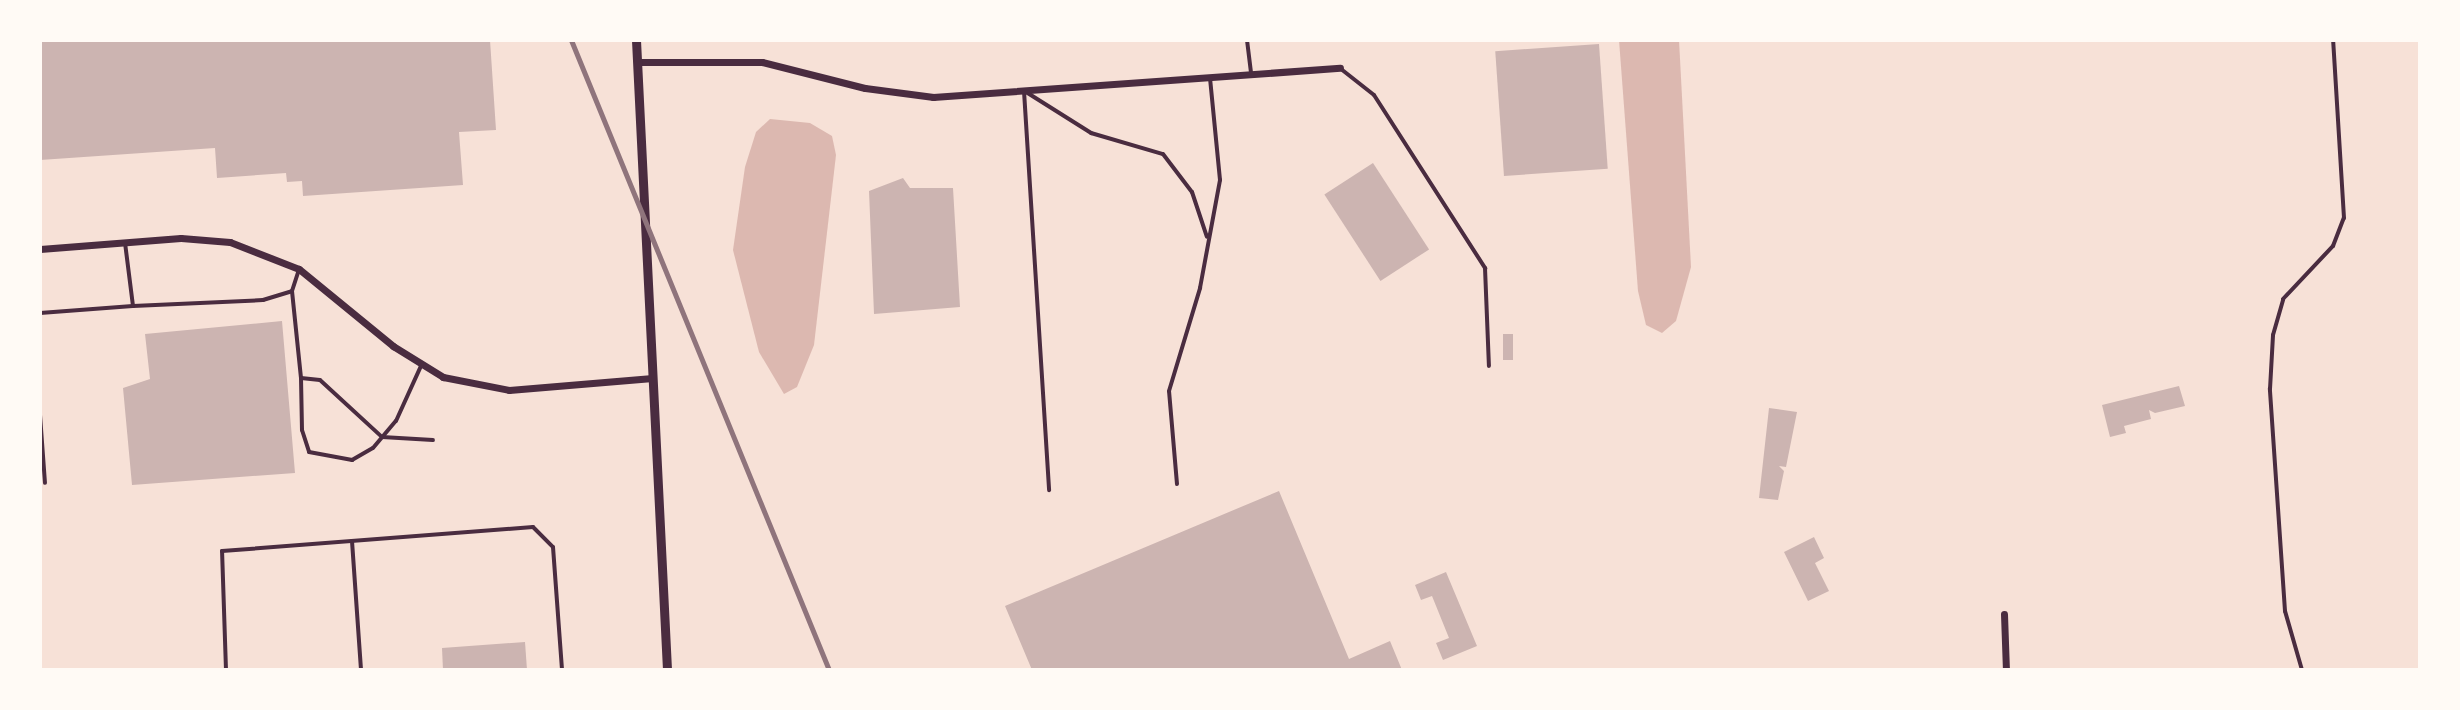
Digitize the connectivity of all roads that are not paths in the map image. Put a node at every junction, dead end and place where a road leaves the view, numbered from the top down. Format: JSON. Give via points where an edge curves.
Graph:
{"nodes":[{"id":1,"x":636,"y":40,"type":"edge"},
{"id":2,"x":1247,"y":40,"type":"edge"},
{"id":3,"x":2333,"y":40,"type":"edge"},
{"id":4,"x":637,"y":62,"type":"junction"},
{"id":5,"x":1340,"y":68,"type":"joint"},
{"id":6,"x":1251,"y":75,"type":"junction"},
{"id":7,"x":1210,"y":78,"type":"junction"},
{"id":8,"x":1024,"y":91,"type":"junction"},
{"id":9,"x":1209,"y":241,"type":"junction"},
{"id":10,"x":125,"y":243,"type":"junction"},
{"id":11,"x":40,"y":249,"type":"edge"},
{"id":12,"x":299,"y":269,"type":"junction"},
{"id":13,"x":292,"y":291,"type":"junction"},
{"id":14,"x":133,"y":306,"type":"junction"},
{"id":15,"x":40,"y":313,"type":"edge"},
{"id":16,"x":421,"y":366,"type":"junction"},
{"id":17,"x":1489,"y":366,"type":"dead end"},
{"id":18,"x":301,"y":378,"type":"junction"},
{"id":19,"x":653,"y":378,"type":"junction"},
{"id":20,"x":40,"y":415,"type":"edge"},
{"id":21,"x":382,"y":437,"type":"junction"},
{"id":22,"x":433,"y":440,"type":"dead end"},
{"id":23,"x":45,"y":483,"type":"dead end"},
{"id":24,"x":1177,"y":484,"type":"dead end"},
{"id":25,"x":1049,"y":490,"type":"dead end"},
{"id":26,"x":352,"y":541,"type":"junction"},
{"id":27,"x":2004,"y":614,"type":"dead end"},
{"id":28,"x":226,"y":670,"type":"edge"},
{"id":29,"x":361,"y":670,"type":"edge"},
{"id":30,"x":562,"y":670,"type":"edge"},
{"id":31,"x":667,"y":670,"type":"edge"},
{"id":32,"x":2006,"y":670,"type":"edge"},
{"id":33,"x":2302,"y":670,"type":"edge"}],
"edges":[{"from":1,"to":4,"type":"street"},
{"from":2,"to":6,"type":"lane"},
{"from":3,"to":33,"type":"lane","via":[[2344,218],[2333,246],[2283,299],[2273,335],[2270,389],[2285,611]]},
{"from":4,"to":8,"type":"street","via":[[762,62],[865,88],[933,97]]},
{"from":4,"to":19,"type":"street"},
{"from":5,"to":6,"type":"street"},
{"from":5,"to":17,"type":"lane","via":[[1374,95],[1485,268]]},
{"from":6,"to":7,"type":"street"},
{"from":7,"to":8,"type":"street"},
{"from":7,"to":9,"type":"lane","via":[[1220,180]]},
{"from":8,"to":9,"type":"lane","via":[[1091,133],[1163,154],[1192,192]]},
{"from":8,"to":25,"type":"lane"},
{"from":9,"to":24,"type":"lane","via":[[1169,391]]},
{"from":10,"to":11,"type":"street"},
{"from":10,"to":12,"type":"street","via":[[181,238],[230,242]]},
{"from":10,"to":14,"type":"lane"},
{"from":12,"to":13,"type":"lane"},
{"from":12,"to":16,"type":"street"},
{"from":13,"to":14,"type":"lane","via":[[263,300]]},
{"from":13,"to":18,"type":"lane"},
{"from":14,"to":15,"type":"lane"},
{"from":16,"to":19,"type":"street","via":[[476,386],[509,390]]},
{"from":16,"to":21,"type":"lane"},
{"from":18,"to":21,"type":"lane","via":[[320,380]]},
{"from":18,"to":21,"type":"lane","via":[[302,430],[309,452],[352,460]]},
{"from":19,"to":31,"type":"street"},
{"from":20,"to":23,"type":"lane"},
{"from":21,"to":22,"type":"lane"},
{"from":26,"to":28,"type":"lane","via":[[222,551]]},
{"from":26,"to":29,"type":"lane"},
{"from":26,"to":30,"type":"lane","via":[[533,527],[553,547]]},
{"from":27,"to":32,"type":"street"}]}
